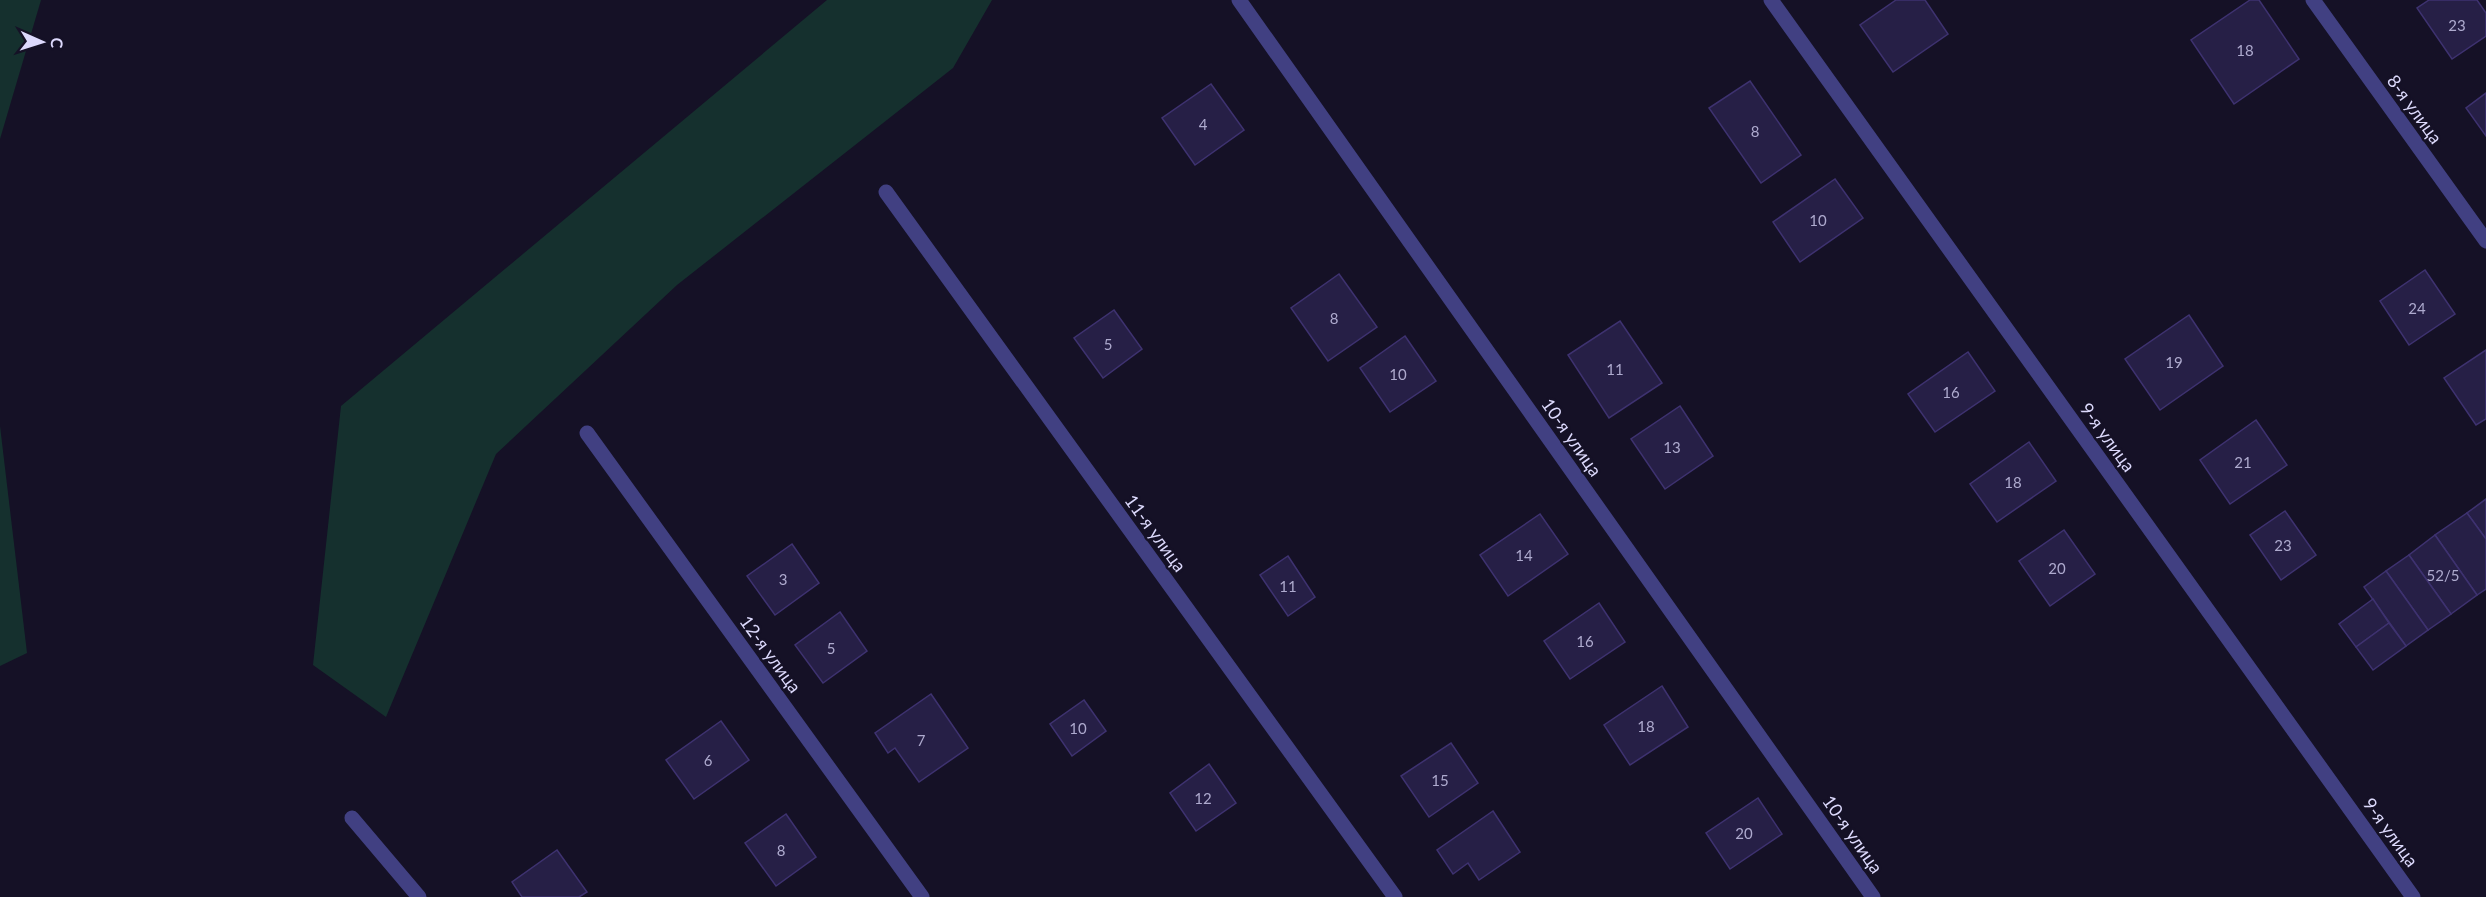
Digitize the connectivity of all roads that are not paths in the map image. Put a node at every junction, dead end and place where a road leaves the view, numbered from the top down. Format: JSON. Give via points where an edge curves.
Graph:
{"nodes":[{"id":1,"x":1239,"y":0,"type":"edge"},
{"id":2,"x":1771,"y":0,"type":"edge"},
{"id":3,"x":2313,"y":0,"type":"edge"},
{"id":4,"x":886,"y":192,"type":"dead end"},
{"id":5,"x":2486,"y":241,"type":"edge"},
{"id":6,"x":587,"y":433,"type":"dead end"},
{"id":7,"x":352,"y":818,"type":"dead end"},
{"id":8,"x":419,"y":897,"type":"edge"},
{"id":9,"x":922,"y":897,"type":"edge"},
{"id":10,"x":1395,"y":897,"type":"edge"},
{"id":11,"x":1874,"y":897,"type":"edge"},
{"id":12,"x":2413,"y":897,"type":"edge"}],
"edges":[{"from":1,"to":11,"type":"street","name":"10-я улица"},
{"from":2,"to":12,"type":"street","name":"9-я улица"},
{"from":3,"to":5,"type":"street","name":"8-я улица"},
{"from":4,"to":10,"type":"street","name":"11-я улица"},
{"from":6,"to":9,"type":"street","name":"12-я улица"},
{"from":7,"to":8,"type":"street"}]}
